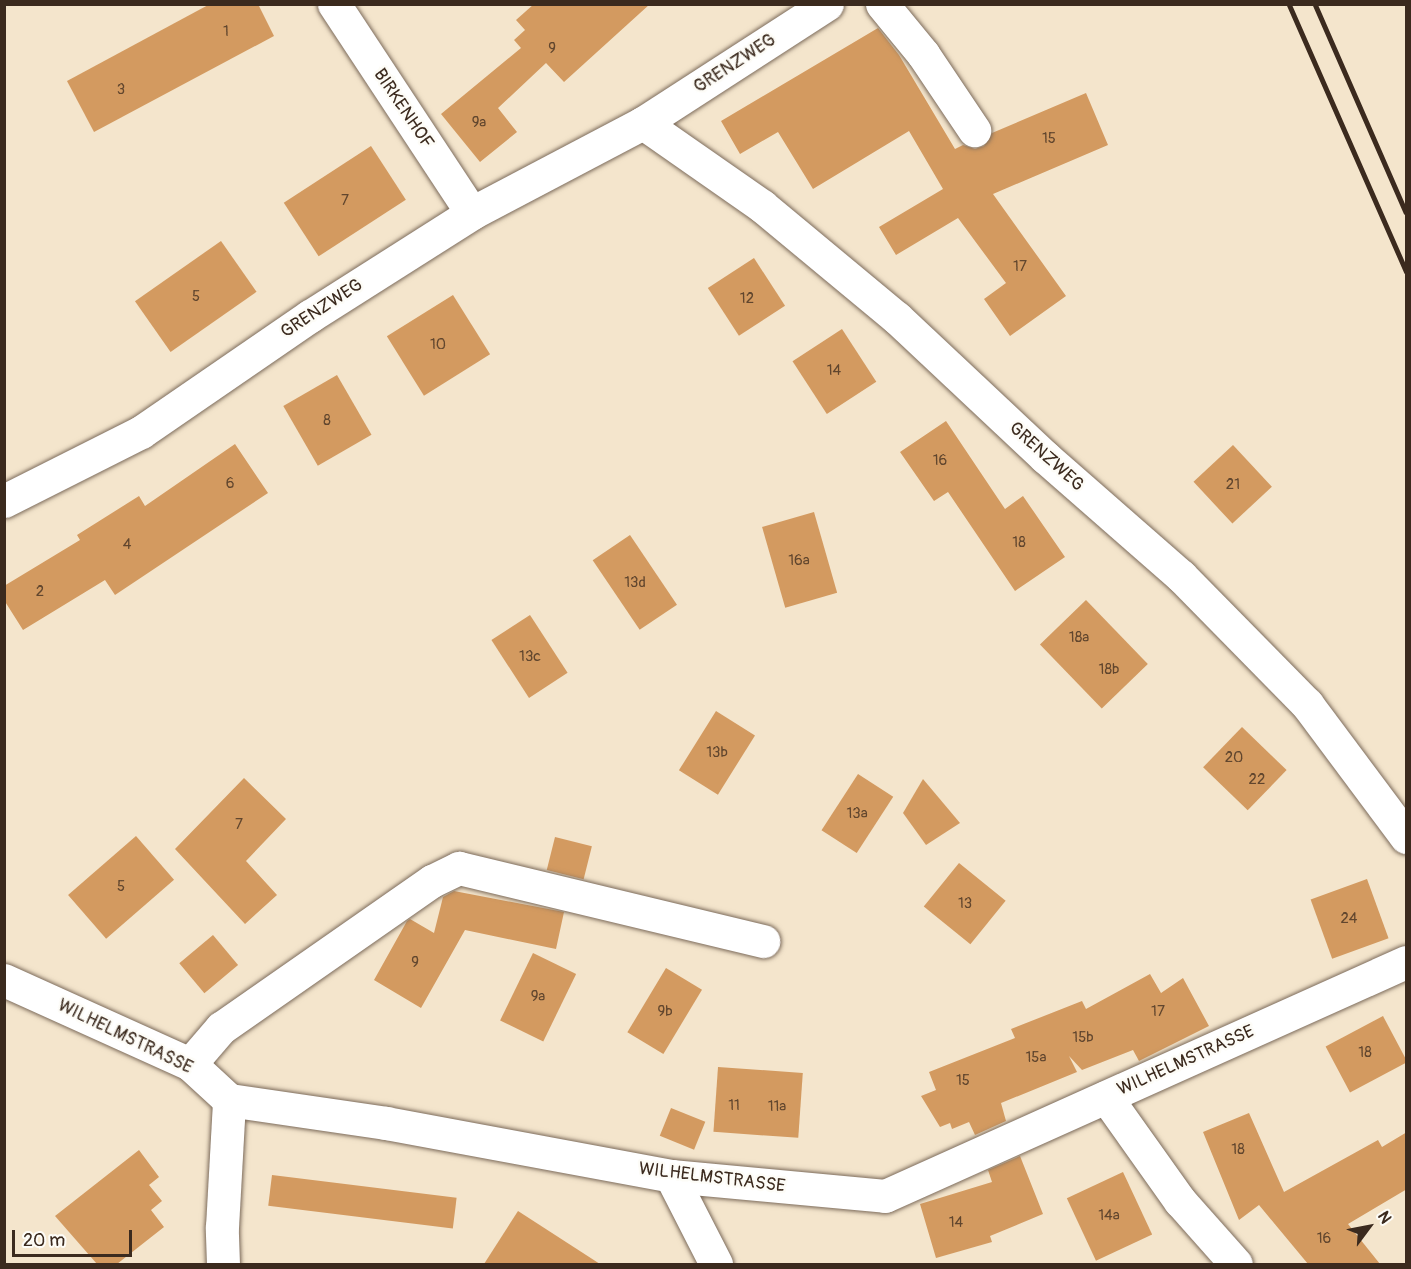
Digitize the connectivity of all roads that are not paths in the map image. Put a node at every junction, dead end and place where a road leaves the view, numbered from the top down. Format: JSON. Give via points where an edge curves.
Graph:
{"nodes":[{"id":1,"x":334,"y":4,"type":"edge"},
{"id":2,"x":827,"y":4,"type":"edge"},
{"id":3,"x":882,"y":4,"type":"edge"},
{"id":4,"x":643,"y":123,"type":"junction"},
{"id":5,"x":974,"y":130,"type":"dead end"},
{"id":6,"x":472,"y":213,"type":"junction"},
{"id":7,"x":4,"y":501,"type":"edge"},
{"id":8,"x":1407,"y":837,"type":"edge"},
{"id":9,"x":763,"y":941,"type":"dead end"},
{"id":10,"x":1407,"y":962,"type":"edge"},
{"id":11,"x":4,"y":980,"type":"edge"},
{"id":12,"x":190,"y":1064,"type":"junction"},
{"id":13,"x":1106,"y":1097,"type":"junction"},
{"id":14,"x":229,"y":1100,"type":"junction"},
{"id":15,"x":671,"y":1176,"type":"junction"},
{"id":16,"x":222,"y":1264,"type":"edge"},
{"id":17,"x":716,"y":1264,"type":"edge"},
{"id":18,"x":1236,"y":1264,"type":"edge"}],
"edges":[{"from":1,"to":6,"type":"street","name":"BIRKENHOF"},
{"from":2,"to":4,"type":"street","name":"GRENZWEG"},
{"from":3,"to":5,"type":"street","via":[[923,54]]},
{"from":4,"to":6,"type":"street","name":"GRENZWEG"},
{"from":4,"to":8,"type":"street","name":"GRENZWEG","via":[[762,206],[889,311],[1044,457],[1181,576],[1307,704]]},
{"from":6,"to":7,"type":"street","name":"GRENZWEG","via":[[310,316],[141,432]]},
{"from":9,"to":12,"type":"street","via":[[459,868],[432,881],[221,1028]]},
{"from":10,"to":13,"type":"street","name":"WILHELMSTRASSE"},
{"from":11,"to":12,"type":"street","name":"WILHELMSTRASSE"},
{"from":12,"to":14,"type":"street","name":"WILHELMSTRASSE"},
{"from":13,"to":15,"type":"street","name":"WILHELMSTRASSE","via":[[885,1196]]},
{"from":13,"to":18,"type":"street","via":[[1180,1201]]},
{"from":14,"to":15,"type":"street","name":"WILHELMSTRASSE","via":[[386,1123]]},
{"from":14,"to":16,"type":"street"},
{"from":15,"to":17,"type":"street"}]}
